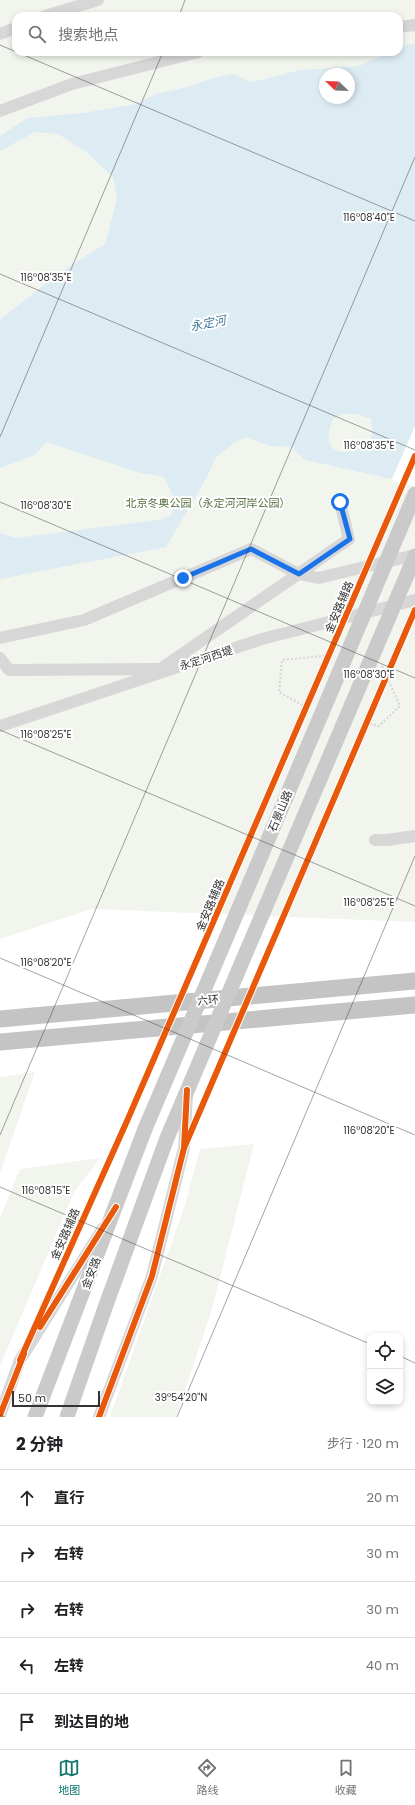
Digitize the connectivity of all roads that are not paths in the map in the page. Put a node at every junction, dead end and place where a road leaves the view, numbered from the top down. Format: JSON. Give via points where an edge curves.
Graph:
{"nodes":[{"id":1,"x":98,"y":0,"type":"edge"},
{"id":2,"x":58,"y":12,"type":"edge"},
{"id":3,"x":415,"y":25,"type":"edge"},
{"id":4,"x":403,"y":26,"type":"edge"},
{"id":5,"x":12,"y":30,"type":"edge"},
{"id":6,"x":0,"y":34,"type":"edge"},
{"id":7,"x":182,"y":56,"type":"edge"},
{"id":8,"x":0,"y":111,"type":"edge"},
{"id":9,"x":415,"y":494,"type":"edge"},
{"id":10,"x":340,"y":502,"type":"dead end"},
{"id":11,"x":415,"y":556,"type":"edge"},
{"id":12,"x":299,"y":574,"type":"junction"},
{"id":13,"x":415,"y":600,"type":"edge"},
{"id":14,"x":0,"y":638,"type":"edge"},
{"id":15,"x":0,"y":658,"type":"edge"},
{"id":16,"x":162,"y":670,"type":"junction"},
{"id":17,"x":0,"y":726,"type":"edge"},
{"id":18,"x":415,"y":836,"type":"edge"},
{"id":19,"x":375,"y":840,"type":"dead end"},
{"id":20,"x":415,"y":981,"type":"edge"},
{"id":21,"x":415,"y":1005,"type":"edge"},
{"id":22,"x":0,"y":1018,"type":"edge"},
{"id":23,"x":0,"y":1042,"type":"edge"},
{"id":24,"x":188,"y":1090,"type":"junction"},
{"id":25,"x":145,"y":1129,"type":"joint"},
{"id":26,"x":116,"y":1207,"type":"junction"},
{"id":27,"x":0,"y":1415,"type":"edge"},
{"id":28,"x":35,"y":1417,"type":"edge"},
{"id":29,"x":68,"y":1417,"type":"edge"},
{"id":30,"x":99,"y":1417,"type":"edge"}],
"edges":[{"from":1,"to":2,"type":"street"},
{"from":3,"to":4,"type":"street"},
{"from":5,"to":6,"type":"street"},
{"from":7,"to":8,"type":"street","via":[[72,84]]},
{"from":9,"to":25,"type":"main road","name":"石景山路","bridge":true},
{"from":10,"to":12,"type":"street","via":[[350,539]]},
{"from":11,"to":12,"type":"street","via":[[318,578]]},
{"from":11,"to":24,"type":"main road","bridge":true},
{"from":12,"to":14,"type":"street","via":[[251,549],[84,620]]},
{"from":12,"to":16,"type":"street"},
{"from":13,"to":16,"type":"street","name":"永定河西堤","via":[[262,639]]},
{"from":15,"to":16,"type":"street","via":[[9,670]]},
{"from":16,"to":17,"type":"street","name":"永定河西堤"},
{"from":18,"to":19,"type":"street"},
{"from":20,"to":22,"type":"highway","name":"六环"},
{"from":21,"to":23,"type":"highway"},
{"from":24,"to":29,"type":"main road","bridge":true,"via":[[167,1138]]},
{"from":24,"to":30,"type":"street","via":[[184,1148],[152,1276]]},
{"from":25,"to":26,"type":"main road","name":"金安路"},
{"from":26,"to":27,"type":"street","via":[[20,1360]]},
{"from":26,"to":28,"type":"main road","name":"金安路"}]}
